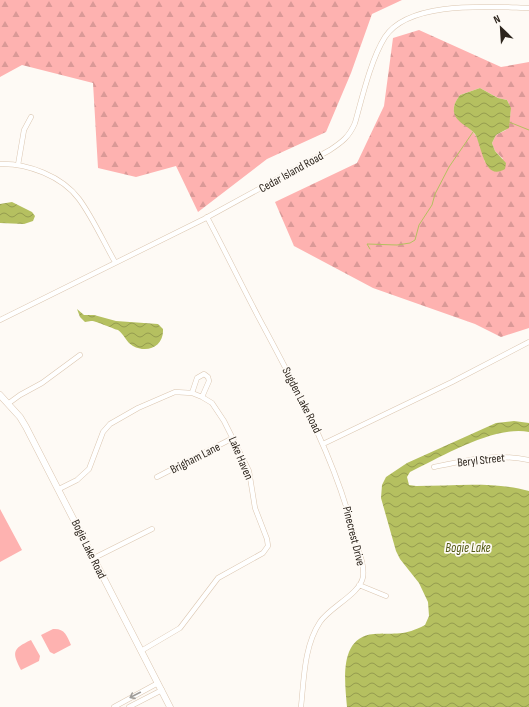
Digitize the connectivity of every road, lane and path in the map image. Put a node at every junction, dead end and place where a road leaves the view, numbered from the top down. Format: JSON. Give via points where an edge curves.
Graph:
{"nodes":[{"id":1,"x":529,"y":8,"type":"edge"},
{"id":2,"x":31,"y":117,"type":"dead end"},
{"id":3,"x":0,"y":164,"type":"edge"},
{"id":4,"x":18,"y":165,"type":"junction"},
{"id":5,"x":207,"y":217,"type":"junction"},
{"id":6,"x":115,"y":262,"type":"junction"},
{"id":7,"x":0,"y":320,"type":"edge"},
{"id":8,"x":529,"y":342,"type":"edge"},
{"id":9,"x":80,"y":356,"type":"dead end"},
{"id":10,"x":192,"y":393,"type":"junction"},
{"id":11,"x":0,"y":395,"type":"edge"},
{"id":12,"x":202,"y":397,"type":"junction"},
{"id":13,"x":9,"y":403,"type":"junction"},
{"id":14,"x":233,"y":438,"type":"junction"},
{"id":15,"x":323,"y":444,"type":"junction"},
{"id":16,"x":529,"y":460,"type":"edge"},
{"id":17,"x":434,"y":467,"type":"dead end"},
{"id":18,"x":157,"y":477,"type":"dead end"},
{"id":19,"x":59,"y":489,"type":"junction"},
{"id":20,"x":152,"y":529,"type":"dead end"},
{"id":21,"x":94,"y":558,"type":"junction"},
{"id":22,"x":359,"y":585,"type":"junction"},
{"id":23,"x":386,"y":596,"type":"dead end"},
{"id":24,"x":141,"y":650,"type":"junction"},
{"id":25,"x":158,"y":683,"type":"junction"},
{"id":26,"x":162,"y":690,"type":"junction"},
{"id":27,"x":114,"y":707,"type":"edge"},
{"id":28,"x":129,"y":707,"type":"edge"},
{"id":29,"x":170,"y":707,"type":"edge"},
{"id":30,"x":301,"y":707,"type":"edge"}],
"edges":[{"from":1,"to":5,"type":"street","name":"Cedar Island Road","via":[[435,9],[406,19],[385,36],[377,52],[352,129],[344,141]]},
{"from":2,"to":4,"type":"street","via":[[24,130]]},
{"from":3,"to":4,"type":"street"},
{"from":4,"to":6,"type":"street","via":[[40,172],[61,183],[78,197]]},
{"from":5,"to":6,"type":"street","name":"Cedar Island Road"},
{"from":5,"to":15,"type":"street","name":"Sugden Lake Road","via":[[303,399]]},
{"from":6,"to":7,"type":"street","name":"Cedar Island Road"},
{"from":8,"to":15,"type":"street","name":"Sugden Lake Road","via":[[465,376]]},
{"from":9,"to":13,"type":"street"},
{"from":10,"to":12,"type":"street","name":"Lake Haven"},
{"from":10,"to":12,"type":"street","via":[[197,378],[204,374],[209,381]]},
{"from":10,"to":19,"type":"street","name":"Lake Haven","via":[[174,392],[110,424],[103,432],[89,469],[77,480]]},
{"from":11,"to":13,"type":"main road","name":"Bogie Lake Road"},
{"from":12,"to":14,"type":"street","name":"Lake Haven","via":[[212,403],[219,412]]},
{"from":13,"to":19,"type":"main road","name":"Bogie Lake Road","via":[[26,427]]},
{"from":14,"to":18,"type":"street","name":"Brigham Lane"},
{"from":14,"to":24,"type":"street","name":"Lake Haven","via":[[250,477],[255,508],[268,546],[263,553],[218,578],[180,628]]},
{"from":15,"to":22,"type":"street","name":"Pinecrest Drive","via":[[348,507],[363,577]]},
{"from":16,"to":17,"type":"street","name":"Beryl Street","via":[[505,456],[484,457]]},
{"from":19,"to":21,"type":"main road","name":"Bogie Lake Road"},
{"from":20,"to":21,"type":"street"},
{"from":21,"to":24,"type":"main road","name":"Bogie Lake Road"},
{"from":22,"to":23,"type":"street"},
{"from":22,"to":30,"type":"street","via":[[324,617],[314,632],[306,666]]},
{"from":24,"to":25,"type":"main road","name":"Bogie Lake Road"},
{"from":25,"to":26,"type":"main road","name":"Bogie Lake Road"},
{"from":25,"to":27,"type":"street","one_way":true},
{"from":26,"to":28,"type":"street"},
{"from":26,"to":29,"type":"main road","name":"Bogie Lake Road"}]}
